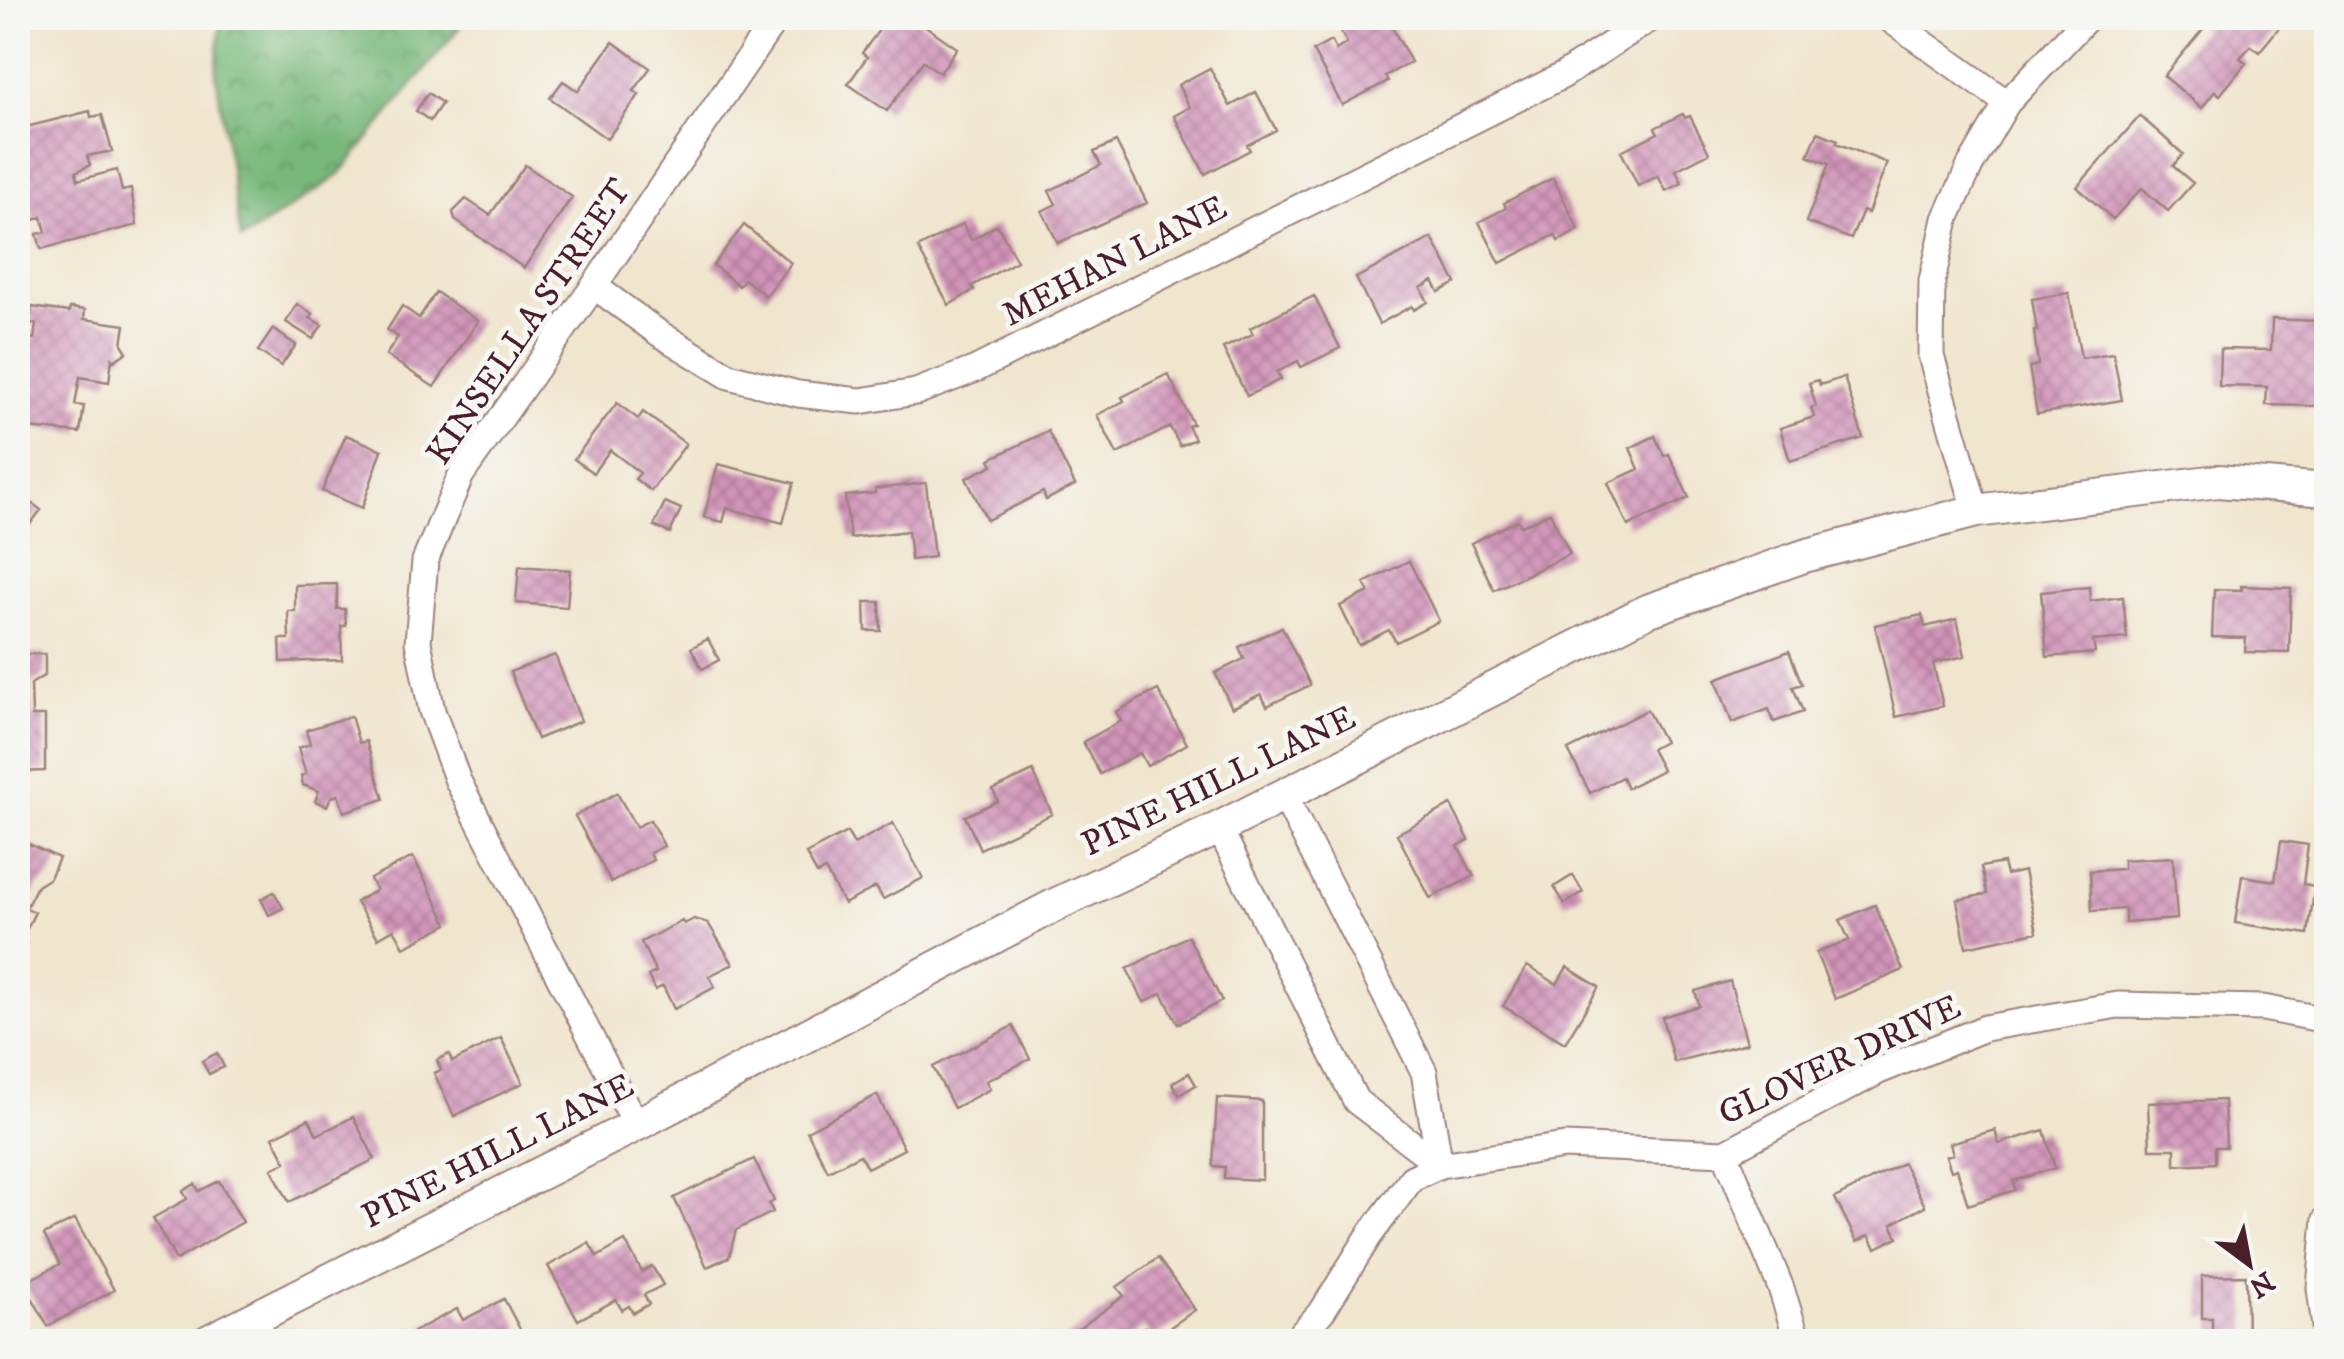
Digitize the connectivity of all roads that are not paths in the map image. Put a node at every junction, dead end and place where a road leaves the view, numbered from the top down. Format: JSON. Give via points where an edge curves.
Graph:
{"nodes":[{"id":1,"x":776,"y":18,"type":"edge"},
{"id":2,"x":1651,"y":18,"type":"edge"},
{"id":3,"x":1888,"y":18,"type":"edge"},
{"id":4,"x":2087,"y":18,"type":"edge"},
{"id":5,"x":2007,"y":103,"type":"junction"},
{"id":6,"x":594,"y":286,"type":"junction"},
{"id":7,"x":2326,"y":490,"type":"edge"},
{"id":8,"x":1976,"y":511,"type":"junction"},
{"id":9,"x":1283,"y":793,"type":"junction"},
{"id":10,"x":1219,"y":828,"type":"junction"},
{"id":11,"x":2326,"y":1020,"type":"edge"},
{"id":12,"x":636,"y":1125,"type":"junction"},
{"id":13,"x":1725,"y":1153,"type":"junction"},
{"id":14,"x":1440,"y":1164,"type":"junction"},
{"id":15,"x":2326,"y":1220,"type":"edge"},
{"id":16,"x":1323,"y":1310,"type":"junction"},
{"id":17,"x":2326,"y":1335,"type":"edge"},
{"id":18,"x":207,"y":1342,"type":"edge"},
{"id":19,"x":1294,"y":1342,"type":"edge"},
{"id":20,"x":1316,"y":1342,"type":"edge"},
{"id":21,"x":1798,"y":1342,"type":"edge"}],
"edges":[{"from":1,"to":6,"type":"street","name":"KINSELLA STREET"},
{"from":2,"to":6,"type":"street","name":"MEHAN LANE","via":[[1562,76],[916,392],[860,402],[730,376]]},
{"from":3,"to":5,"type":"street"},
{"from":4,"to":5,"type":"street"},
{"from":5,"to":8,"type":"street","via":[[1946,219],[1932,282],[1931,356]]},
{"from":6,"to":12,"type":"street","name":"KINSELLA STREET","via":[[461,475],[425,562],[418,642],[432,711],[458,781]]},
{"from":7,"to":8,"type":"street","name":"PINE HILL LANE","via":[[2218,481]]},
{"from":8,"to":9,"type":"street","name":"PINE HILL LANE","via":[[1804,556],[1646,611]]},
{"from":9,"to":10,"type":"street","name":"PINE HILL LANE"},
{"from":9,"to":14,"type":"street","via":[[1424,1072]]},
{"from":10,"to":12,"type":"street","name":"PINE HILL LANE","via":[[1058,903]]},
{"from":10,"to":14,"type":"street","via":[[1356,1101]]},
{"from":11,"to":13,"type":"street","name":"GLOVER DRIVE","via":[[2263,1008],[2118,1006],[1985,1028],[1879,1071]]},
{"from":12,"to":18,"type":"street","name":"PINE HILL LANE"},
{"from":13,"to":14,"type":"street","name":"GLOVER DRIVE","via":[[1565,1146]]},
{"from":13,"to":21,"type":"street"},
{"from":14,"to":16,"type":"street","via":[[1412,1178]]},
{"from":15,"to":17,"type":"street","via":[[2320,1288]]},
{"from":16,"to":19,"type":"street"},
{"from":16,"to":20,"type":"street"}]}
